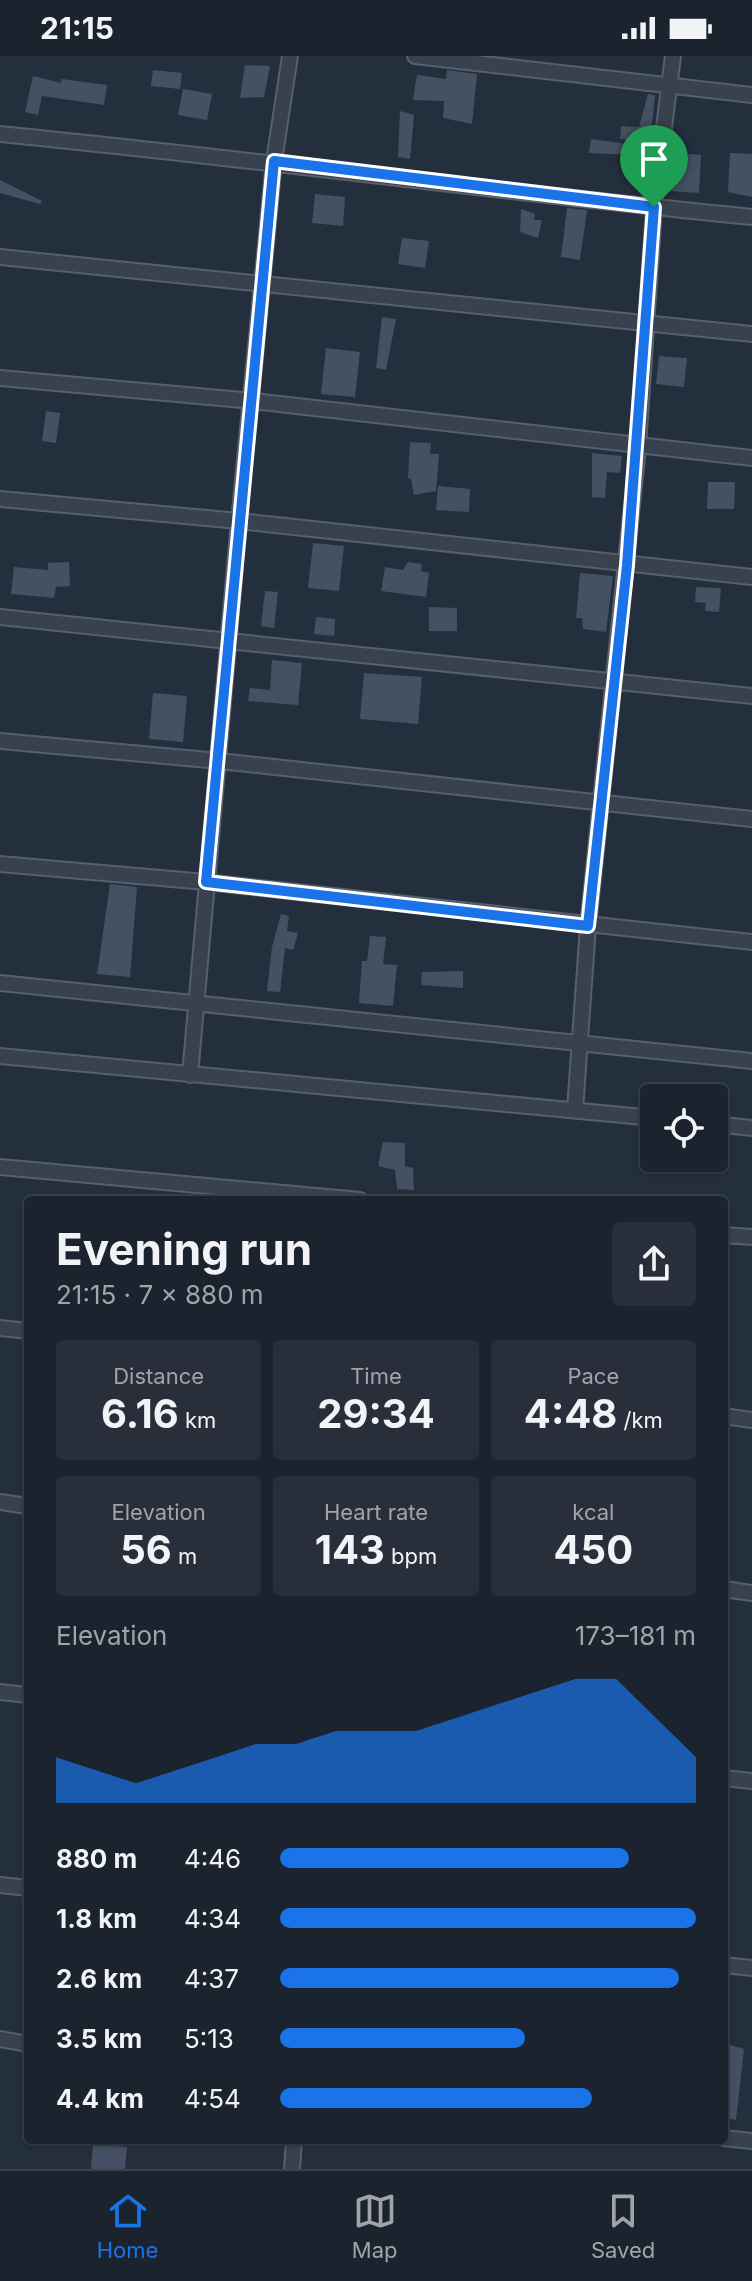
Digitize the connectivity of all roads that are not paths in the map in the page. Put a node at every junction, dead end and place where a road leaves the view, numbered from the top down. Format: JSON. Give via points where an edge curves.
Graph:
{"nodes":[{"id":1,"x":290,"y":56,"type":"edge"},
{"id":2,"x":415,"y":56,"type":"edge"},
{"id":3,"x":673,"y":56,"type":"edge"},
{"id":4,"x":670,"y":88,"type":"junction"},
{"id":5,"x":752,"y":95,"type":"edge"},
{"id":6,"x":0,"y":134,"type":"edge"},
{"id":7,"x":274,"y":161,"type":"junction"},
{"id":8,"x":654,"y":207,"type":"junction"},
{"id":9,"x":752,"y":217,"type":"edge"},
{"id":10,"x":0,"y":257,"type":"edge"},
{"id":11,"x":265,"y":281,"type":"junction"},
{"id":12,"x":648,"y":322,"type":"junction"},
{"id":13,"x":752,"y":334,"type":"edge"},
{"id":14,"x":0,"y":378,"type":"edge"},
{"id":15,"x":253,"y":401,"type":"junction"},
{"id":16,"x":638,"y":447,"type":"junction"},
{"id":17,"x":752,"y":458,"type":"edge"},
{"id":18,"x":0,"y":499,"type":"edge"},
{"id":19,"x":239,"y":521,"type":"junction"},
{"id":20,"x":627,"y":565,"type":"junction"},
{"id":21,"x":752,"y":577,"type":"edge"},
{"id":22,"x":0,"y":617,"type":"edge"},
{"id":23,"x":230,"y":643,"type":"junction"},
{"id":24,"x":614,"y":683,"type":"junction"},
{"id":25,"x":752,"y":696,"type":"edge"},
{"id":26,"x":0,"y":741,"type":"edge"},
{"id":27,"x":219,"y":761,"type":"junction"},
{"id":28,"x":602,"y":804,"type":"junction"},
{"id":29,"x":752,"y":819,"type":"edge"},
{"id":30,"x":0,"y":864,"type":"edge"},
{"id":31,"x":206,"y":882,"type":"junction"},
{"id":32,"x":588,"y":926,"type":"junction"},
{"id":33,"x":752,"y":942,"type":"edge"},
{"id":34,"x":0,"y":983,"type":"edge"},
{"id":35,"x":199,"y":1002,"type":"junction"},
{"id":36,"x":578,"y":1044,"type":"junction"},
{"id":37,"x":0,"y":1056,"type":"edge"},
{"id":38,"x":752,"y":1061,"type":"edge"},
{"id":39,"x":190,"y":1075,"type":"junction"},
{"id":40,"x":575,"y":1110,"type":"junction"},
{"id":41,"x":640,"y":1117,"type":"edge"},
{"id":42,"x":728,"y":1125,"type":"edge"},
{"id":43,"x":752,"y":1128,"type":"edge"},
{"id":44,"x":0,"y":1167,"type":"edge"},
{"id":45,"x":316,"y":1196,"type":"edge"},
{"id":46,"x":728,"y":1235,"type":"edge"},
{"id":47,"x":752,"y":1237,"type":"edge"},
{"id":48,"x":0,"y":1328,"type":"edge"},
{"id":49,"x":24,"y":1331,"type":"edge"},
{"id":50,"x":728,"y":1417,"type":"edge"},
{"id":51,"x":752,"y":1420,"type":"edge"},
{"id":52,"x":0,"y":1502,"type":"edge"},
{"id":53,"x":24,"y":1505,"type":"edge"},
{"id":54,"x":728,"y":1590,"type":"edge"},
{"id":55,"x":752,"y":1593,"type":"edge"},
{"id":56,"x":0,"y":1692,"type":"edge"},
{"id":57,"x":24,"y":1695,"type":"edge"},
{"id":58,"x":728,"y":1778,"type":"edge"},
{"id":59,"x":752,"y":1781,"type":"edge"},
{"id":60,"x":0,"y":1885,"type":"edge"},
{"id":61,"x":24,"y":1888,"type":"edge"},
{"id":62,"x":728,"y":1965,"type":"edge"},
{"id":63,"x":752,"y":1968,"type":"edge"},
{"id":64,"x":0,"y":2039,"type":"edge"},
{"id":65,"x":24,"y":2043,"type":"edge"},
{"id":66,"x":728,"y":2138,"type":"edge"},
{"id":67,"x":752,"y":2141,"type":"edge"},
{"id":68,"x":294,"y":2144,"type":"edge"},
{"id":69,"x":292,"y":2169,"type":"edge"}],
"edges":[{"from":1,"to":7,"type":"street"},
{"from":2,"to":4,"type":"street"},
{"from":3,"to":4,"type":"street"},
{"from":4,"to":5,"type":"street"},
{"from":4,"to":8,"type":"street"},
{"from":6,"to":7,"type":"street"},
{"from":7,"to":8,"type":"street"},
{"from":7,"to":11,"type":"street"},
{"from":8,"to":9,"type":"street"},
{"from":8,"to":12,"type":"street"},
{"from":10,"to":11,"type":"street"},
{"from":11,"to":12,"type":"street"},
{"from":11,"to":15,"type":"street"},
{"from":12,"to":13,"type":"street"},
{"from":12,"to":16,"type":"street"},
{"from":14,"to":15,"type":"street"},
{"from":15,"to":16,"type":"street"},
{"from":15,"to":19,"type":"street"},
{"from":16,"to":17,"type":"street"},
{"from":16,"to":20,"type":"street"},
{"from":18,"to":19,"type":"street"},
{"from":19,"to":20,"type":"street"},
{"from":19,"to":23,"type":"street"},
{"from":20,"to":21,"type":"street"},
{"from":20,"to":24,"type":"street"},
{"from":22,"to":23,"type":"street"},
{"from":23,"to":24,"type":"street"},
{"from":23,"to":27,"type":"street"},
{"from":24,"to":25,"type":"street"},
{"from":24,"to":28,"type":"street"},
{"from":26,"to":27,"type":"street"},
{"from":27,"to":28,"type":"street"},
{"from":27,"to":31,"type":"street"},
{"from":28,"to":29,"type":"street"},
{"from":28,"to":32,"type":"street"},
{"from":30,"to":31,"type":"street"},
{"from":31,"to":32,"type":"street"},
{"from":31,"to":35,"type":"street"},
{"from":32,"to":33,"type":"street"},
{"from":32,"to":36,"type":"street"},
{"from":34,"to":35,"type":"street"},
{"from":35,"to":36,"type":"street"},
{"from":35,"to":39,"type":"street"},
{"from":36,"to":38,"type":"street"},
{"from":36,"to":40,"type":"street"},
{"from":37,"to":39,"type":"street"},
{"from":39,"to":40,"type":"street"},
{"from":40,"to":41,"type":"street"},
{"from":42,"to":43,"type":"street"},
{"from":44,"to":45,"type":"street"},
{"from":46,"to":47,"type":"street"},
{"from":48,"to":49,"type":"street"},
{"from":50,"to":51,"type":"street"},
{"from":52,"to":53,"type":"street"},
{"from":54,"to":55,"type":"street"},
{"from":56,"to":57,"type":"street"},
{"from":58,"to":59,"type":"street"},
{"from":60,"to":61,"type":"street"},
{"from":62,"to":63,"type":"street"},
{"from":64,"to":65,"type":"street"},
{"from":66,"to":67,"type":"street"},
{"from":68,"to":69,"type":"street"}]}
